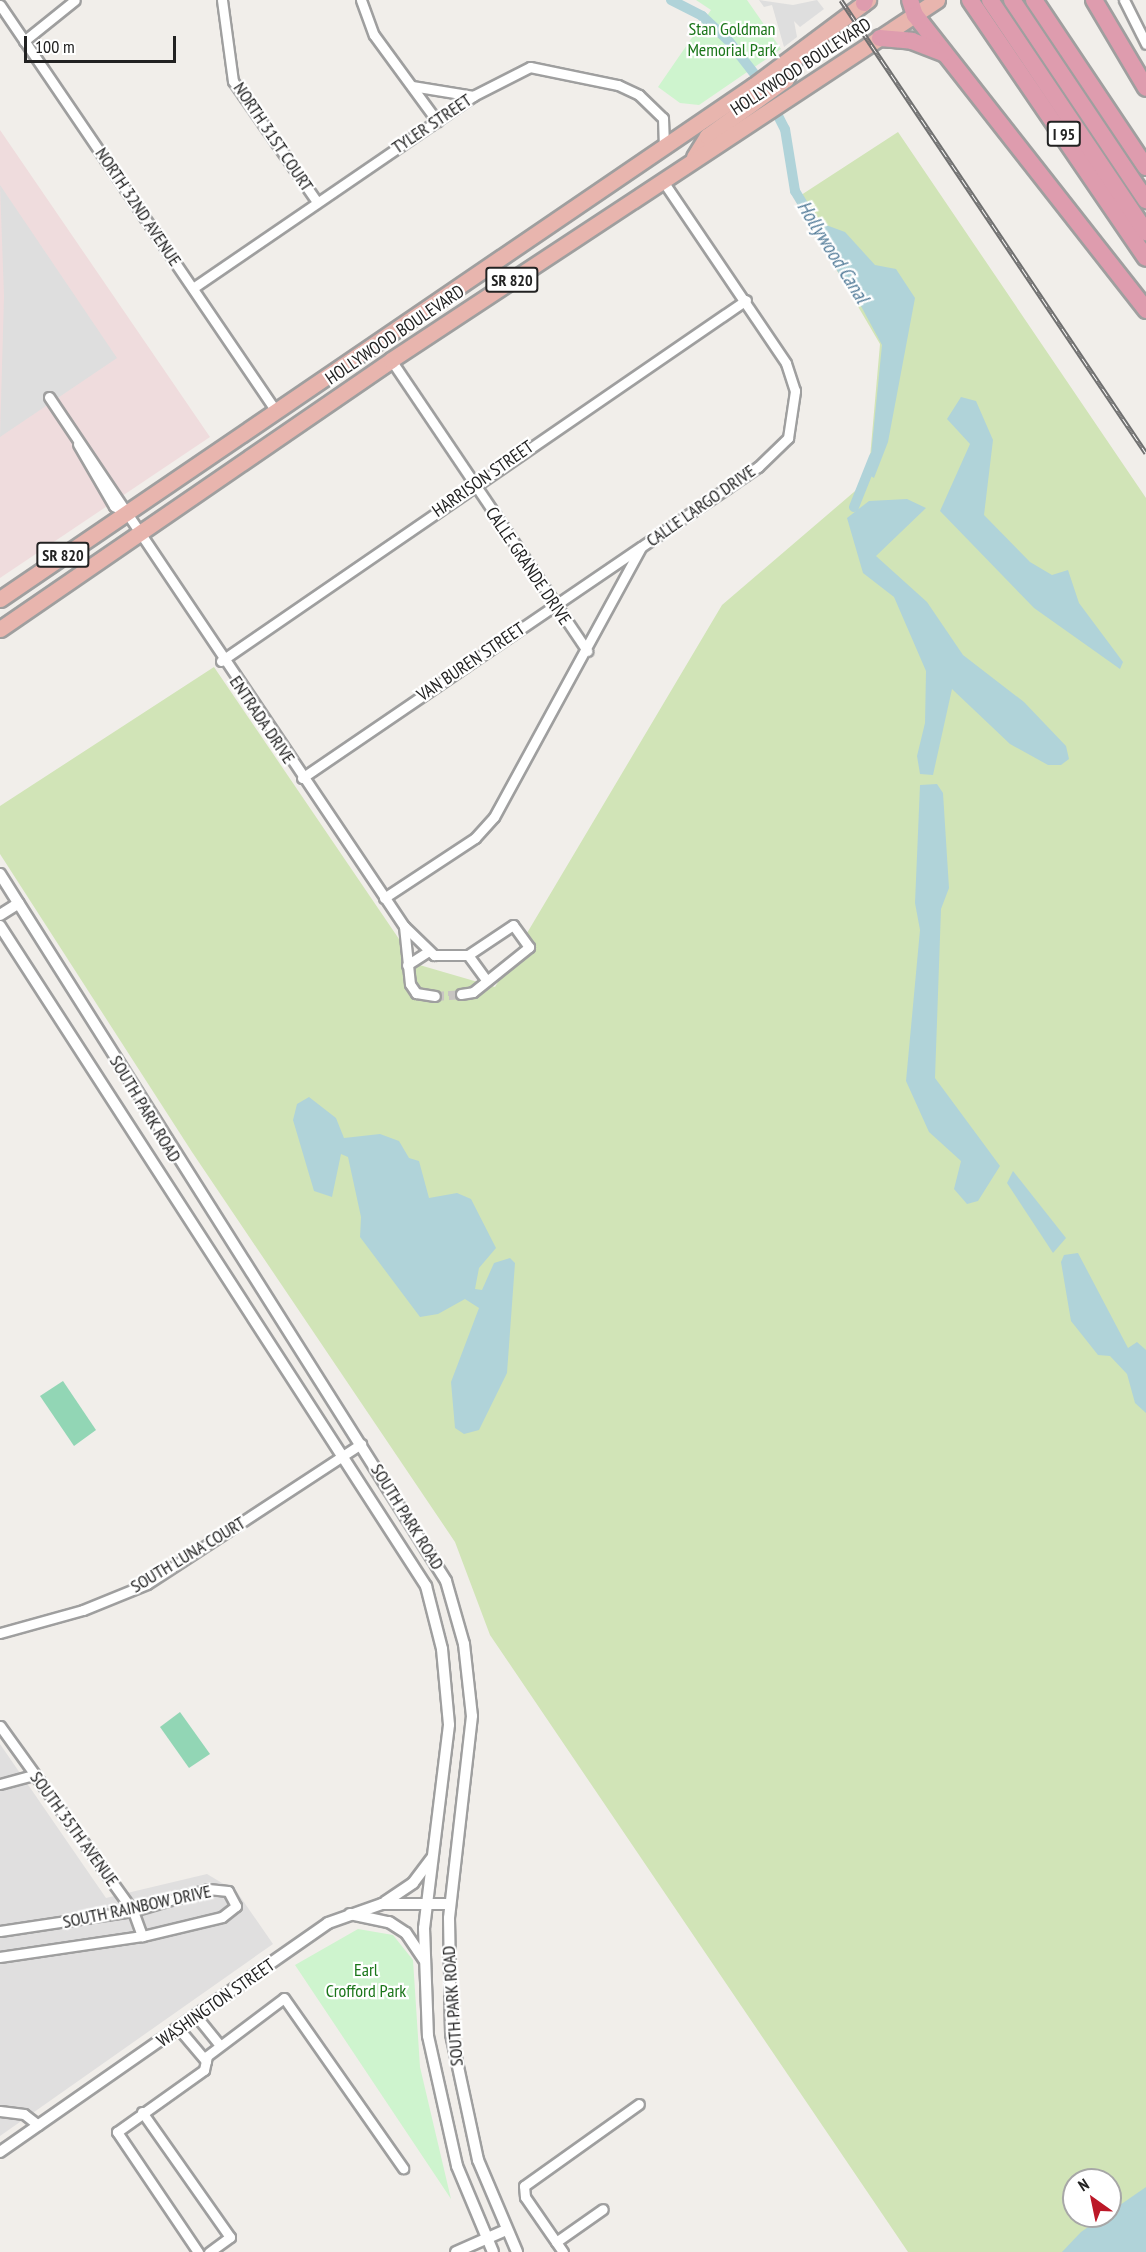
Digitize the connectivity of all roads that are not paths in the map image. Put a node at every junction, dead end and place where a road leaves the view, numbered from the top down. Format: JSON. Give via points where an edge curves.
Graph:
{"nodes":[{"id":1,"x":75,"y":0,"type":"edge"},
{"id":2,"x":222,"y":0,"type":"edge"},
{"id":3,"x":361,"y":0,"type":"edge"},
{"id":4,"x":937,"y":0,"type":"edge"},
{"id":5,"x":1012,"y":0,"type":"edge"},
{"id":6,"x":1034,"y":0,"type":"edge"},
{"id":7,"x":1094,"y":0,"type":"edge"},
{"id":8,"x":1124,"y":0,"type":"edge"},
{"id":9,"x":866,"y":1,"type":"edge"},
{"id":10,"x":983,"y":4,"type":"edge"},
{"id":11,"x":0,"y":5,"type":"edge"},
{"id":12,"x":912,"y":7,"type":"edge"},
{"id":13,"x":880,"y":38,"type":"junction"},
{"id":14,"x":24,"y":41,"type":"junction"},
{"id":15,"x":1146,"y":44,"type":"edge"},
{"id":16,"x":948,"y":55,"type":"junction"},
{"id":17,"x":412,"y":86,"type":"junction"},
{"id":18,"x":763,"y":87,"type":"junction"},
{"id":19,"x":1146,"y":88,"type":"edge"},
{"id":20,"x":473,"y":96,"type":"junction"},
{"id":21,"x":437,"y":121,"type":"junction"},
{"id":22,"x":664,"y":147,"type":"junction"},
{"id":23,"x":690,"y":162,"type":"junction"},
{"id":24,"x":1146,"y":167,"type":"edge"},
{"id":25,"x":663,"y":181,"type":"junction"},
{"id":26,"x":1146,"y":200,"type":"edge"},
{"id":27,"x":317,"y":202,"type":"junction"},
{"id":28,"x":1146,"y":232,"type":"edge"},
{"id":29,"x":1146,"y":258,"type":"edge"},
{"id":30,"x":193,"y":288,"type":"junction"},
{"id":31,"x":746,"y":300,"type":"junction"},
{"id":32,"x":1146,"y":310,"type":"edge"},
{"id":33,"x":412,"y":318,"type":"junction"},
{"id":34,"x":355,"y":356,"type":"junction"},
{"id":35,"x":391,"y":360,"type":"junction"},
{"id":36,"x":49,"y":397,"type":"dead end"},
{"id":37,"x":275,"y":409,"type":"junction"},
{"id":38,"x":317,"y":410,"type":"junction"},
{"id":39,"x":473,"y":486,"type":"junction"},
{"id":40,"x":125,"y":512,"type":"junction"},
{"id":41,"x":138,"y":531,"type":"junction"},
{"id":42,"x":641,"y":548,"type":"junction"},
{"id":43,"x":0,"y":599,"type":"edge"},
{"id":44,"x":554,"y":604,"type":"junction"},
{"id":45,"x":0,"y":629,"type":"edge"},
{"id":46,"x":587,"y":651,"type":"junction"},
{"id":47,"x":222,"y":661,"type":"junction"},
{"id":48,"x":302,"y":778,"type":"junction"},
{"id":49,"x":0,"y":874,"type":"edge"},
{"id":50,"x":384,"y":898,"type":"junction"},
{"id":51,"x":19,"y":903,"type":"junction"},
{"id":52,"x":0,"y":915,"type":"edge"},
{"id":53,"x":0,"y":926,"type":"edge"},
{"id":54,"x":404,"y":926,"type":"junction"},
{"id":55,"x":427,"y":952,"type":"junction"},
{"id":56,"x":468,"y":955,"type":"junction"},
{"id":57,"x":407,"y":965,"type":"junction"},
{"id":58,"x":485,"y":978,"type":"junction"},
{"id":59,"x":461,"y":994,"type":"tunnel mouth"},
{"id":60,"x":435,"y":996,"type":"tunnel mouth"},
{"id":61,"x":361,"y":1444,"type":"junction"},
{"id":62,"x":342,"y":1457,"type":"junction"},
{"id":63,"x":0,"y":1633,"type":"edge"},
{"id":64,"x":0,"y":1726,"type":"edge"},
{"id":65,"x":33,"y":1775,"type":"junction"},
{"id":66,"x":0,"y":1784,"type":"edge"},
{"id":67,"x":434,"y":1855,"type":"junction"},
{"id":68,"x":428,"y":1903,"type":"junction"},
{"id":69,"x":382,"y":1904,"type":"junction"},
{"id":70,"x":450,"y":1904,"type":"junction"},
{"id":71,"x":133,"y":1911,"type":"junction"},
{"id":72,"x":347,"y":1913,"type":"junction"},
{"id":73,"x":0,"y":1931,"type":"edge"},
{"id":74,"x":142,"y":1936,"type":"junction"},
{"id":75,"x":0,"y":1957,"type":"edge"},
{"id":76,"x":424,"y":1960,"type":"junction"},
{"id":77,"x":197,"y":2017,"type":"junction"},
{"id":78,"x":179,"y":2029,"type":"junction"},
{"id":79,"x":220,"y":2045,"type":"junction"},
{"id":80,"x":206,"y":2061,"type":"junction"},
{"id":81,"x":639,"y":2104,"type":"dead end"},
{"id":82,"x":0,"y":2111,"type":"edge"},
{"id":83,"x":142,"y":2112,"type":"junction"},
{"id":84,"x":38,"y":2125,"type":"junction"},
{"id":85,"x":0,"y":2152,"type":"edge"},
{"id":86,"x":403,"y":2168,"type":"dead end"},
{"id":87,"x":603,"y":2209,"type":"dead end"},
{"id":88,"x":506,"y":2230,"type":"junction"},
{"id":89,"x":486,"y":2238,"type":"junction"},
{"id":90,"x":556,"y":2242,"type":"junction"},
{"id":91,"x":198,"y":2252,"type":"edge"},
{"id":92,"x":209,"y":2252,"type":"edge"},
{"id":93,"x":456,"y":2252,"type":"edge"},
{"id":94,"x":493,"y":2252,"type":"edge"},
{"id":95,"x":517,"y":2252,"type":"edge"},
{"id":96,"x":563,"y":2252,"type":"edge"}],
"edges":[{"from":1,"to":14,"type":"street"},
{"from":2,"to":27,"type":"street","name":"NORTH 31ST COURT","via":[[233,81]]},
{"from":3,"to":17,"type":"street","via":[[374,35]]},
{"from":4,"to":12,"type":"highway","name":"HOLLYWOOD BOULEVARD","number":"SR 820"},
{"from":5,"to":26,"type":"highway"},
{"from":6,"to":24,"type":"highway"},
{"from":7,"to":19,"type":"highway"},
{"from":8,"to":15,"type":"street"},
{"from":9,"to":18,"type":"highway","name":"HOLLYWOOD BOULEVARD","number":"SR 820"},
{"from":10,"to":28,"type":"highway"},
{"from":10,"to":29,"type":"highway","number":"I 95"},
{"from":11,"to":14,"type":"street","name":"NORTH 32ND AVENUE"},
{"from":12,"to":13,"type":"highway","name":"HOLLYWOOD BOULEVARD","number":"SR 820"},
{"from":12,"to":16,"type":"highway"},
{"from":13,"to":16,"type":"highway","via":[[912,41]]},
{"from":13,"to":23,"type":"highway","name":"HOLLYWOOD BOULEVARD","number":"SR 820","via":[[788,102]]},
{"from":14,"to":30,"type":"street","name":"NORTH 32ND AVENUE"},
{"from":16,"to":32,"type":"highway"},
{"from":17,"to":20,"type":"street"},
{"from":17,"to":21,"type":"street"},
{"from":18,"to":22,"type":"highway","name":"HOLLYWOOD BOULEVARD","number":"SR 820"},
{"from":18,"to":23,"type":"highway","via":[[707,136]]},
{"from":20,"to":21,"type":"street","name":"TYLER STREET"},
{"from":20,"to":22,"type":"street","name":"TYLER STREET","via":[[531,67],[618,86],[654,106],[666,128]]},
{"from":21,"to":27,"type":"street","name":"TYLER STREET"},
{"from":22,"to":33,"type":"highway","name":"HOLLYWOOD BOULEVARD","number":"SR 820"},
{"from":23,"to":25,"type":"highway","name":"HOLLYWOOD BOULEVARD","number":"SR 820"},
{"from":25,"to":31,"type":"street","name":"CALLE LARGO DRIVE"},
{"from":25,"to":35,"type":"highway","name":"HOLLYWOOD BOULEVARD","number":"SR 820"},
{"from":27,"to":30,"type":"street","name":"TYLER STREET"},
{"from":30,"to":37,"type":"street","name":"NORTH 32ND AVENUE"},
{"from":31,"to":39,"type":"street","name":"HARRISON STREET"},
{"from":31,"to":42,"type":"street","name":"CALLE LARGO DRIVE","via":[[786,363],[795,391],[788,438],[758,467]]},
{"from":33,"to":34,"type":"highway","name":"HOLLYWOOD BOULEVARD","number":"SR 820"},
{"from":33,"to":35,"type":"highway"},
{"from":34,"to":37,"type":"highway","name":"HOLLYWOOD BOULEVARD","number":"SR 820"},
{"from":34,"to":38,"type":"highway","via":[[352,377]]},
{"from":35,"to":38,"type":"highway","name":"HOLLYWOOD BOULEVARD","number":"SR 820"},
{"from":35,"to":39,"type":"street","name":"CALLE GRANDE DRIVE"},
{"from":36,"to":40,"type":"street","name":"ENTRADA DRIVE"},
{"from":37,"to":40,"type":"highway","name":"HOLLYWOOD BOULEVARD","number":"SR 820"},
{"from":38,"to":41,"type":"highway","name":"HOLLYWOOD BOULEVARD","number":"SR 820"},
{"from":39,"to":44,"type":"street","name":"CALLE GRANDE DRIVE"},
{"from":39,"to":47,"type":"street","name":"HARRISON STREET"},
{"from":40,"to":41,"type":"street","name":"ENTRADA DRIVE"},
{"from":40,"to":43,"type":"highway","name":"HOLLYWOOD BOULEVARD","number":"SR 820"},
{"from":41,"to":45,"type":"highway","name":"HOLLYWOOD BOULEVARD","number":"SR 820"},
{"from":41,"to":47,"type":"street","name":"ENTRADA DRIVE"},
{"from":42,"to":44,"type":"street","name":"VAN BUREN STREET"},
{"from":42,"to":46,"type":"street","name":"CALLE LARGO DRIVE"},
{"from":44,"to":46,"type":"street","name":"CALLE GRANDE DRIVE"},
{"from":44,"to":48,"type":"street","name":"VAN BUREN STREET"},
{"from":46,"to":50,"type":"street","name":"CALLE LARGO DRIVE","via":[[494,817],[475,838]]},
{"from":47,"to":48,"type":"street","name":"ENTRADA DRIVE"},
{"from":48,"to":50,"type":"street","name":"ENTRADA DRIVE"},
{"from":49,"to":51,"type":"street","name":"SOUTH PARK ROAD"},
{"from":50,"to":54,"type":"street","name":"ENTRADA DRIVE"},
{"from":51,"to":52,"type":"street"},
{"from":51,"to":61,"type":"street","name":"SOUTH PARK ROAD","via":[[151,1121]]},
{"from":53,"to":62,"type":"street","name":"SOUTH PARK ROAD"},
{"from":54,"to":55,"type":"street","name":"ENTRADA DRIVE"},
{"from":54,"to":57,"type":"street"},
{"from":55,"to":56,"type":"street","via":[[445,958]]},
{"from":55,"to":57,"type":"street"},
{"from":56,"to":58,"type":"street"},
{"from":56,"to":58,"type":"street","via":[[513,925],[529,947]]},
{"from":57,"to":60,"type":"street","via":[[416,993]]},
{"from":58,"to":59,"type":"street","via":[[473,992]]},
{"from":61,"to":62,"type":"street","name":"SOUTH LUNA COURT"},
{"from":61,"to":70,"type":"street","name":"SOUTH PARK ROAD","via":[[433,1555],[464,1644],[472,1716]]},
{"from":62,"to":63,"type":"street","name":"SOUTH LUNA COURT","via":[[147,1584],[83,1611]]},
{"from":62,"to":67,"type":"street","name":"SOUTH PARK ROAD","via":[[414,1565],[434,1615],[449,1725]]},
{"from":64,"to":65,"type":"street","name":"SOUTH 35TH AVENUE"},
{"from":65,"to":66,"type":"street"},
{"from":65,"to":71,"type":"street","name":"SOUTH 35TH AVENUE"},
{"from":67,"to":68,"type":"street","name":"SOUTH PARK ROAD"},
{"from":67,"to":69,"type":"street","via":[[413,1883]]},
{"from":68,"to":69,"type":"street","name":"WASHINGTON STREET"},
{"from":68,"to":70,"type":"street","name":"WASHINGTON STREET"},
{"from":68,"to":76,"type":"street","name":"SOUTH PARK ROAD"},
{"from":69,"to":72,"type":"street","name":"WASHINGTON STREET"},
{"from":70,"to":88,"type":"street","name":"SOUTH PARK ROAD","via":[[446,1966],[459,2087],[478,2160]]},
{"from":71,"to":73,"type":"street","name":"SOUTH RAINBOW DRIVE"},
{"from":71,"to":74,"type":"street","name":"SOUTH 35TH AVENUE"},
{"from":71,"to":74,"type":"street","name":"SOUTH RAINBOW DRIVE","via":[[208,1889],[228,1891],[235,1898],[232,1911],[222,1917]]},
{"from":72,"to":76,"type":"street","via":[[389,1922],[406,1933]]},
{"from":72,"to":77,"type":"street","name":"WASHINGTON STREET"},
{"from":74,"to":75,"type":"street","name":"SOUTH RAINBOW DRIVE"},
{"from":76,"to":89,"type":"street","name":"SOUTH PARK ROAD","via":[[428,2036],[439,2101]]},
{"from":77,"to":78,"type":"street","name":"WASHINGTON STREET"},
{"from":77,"to":79,"type":"street"},
{"from":78,"to":80,"type":"street"},
{"from":78,"to":84,"type":"street","name":"WASHINGTON STREET"},
{"from":79,"to":80,"type":"street"},
{"from":79,"to":86,"type":"street","via":[[284,1998]]},
{"from":80,"to":83,"type":"street","via":[[204,2070]]},
{"from":81,"to":90,"type":"street","via":[[524,2186],[525,2197]]},
{"from":82,"to":84,"type":"street","via":[[24,2114]]},
{"from":83,"to":91,"type":"street","via":[[117,2132]]},
{"from":83,"to":92,"type":"street","via":[[230,2237]]},
{"from":84,"to":85,"type":"street","name":"WASHINGTON STREET"},
{"from":87,"to":90,"type":"street"},
{"from":88,"to":89,"type":"street"},
{"from":88,"to":95,"type":"street","name":"SOUTH PARK ROAD"},
{"from":89,"to":93,"type":"street"},
{"from":89,"to":94,"type":"street","name":"SOUTH PARK ROAD"},
{"from":90,"to":96,"type":"street"}]}
